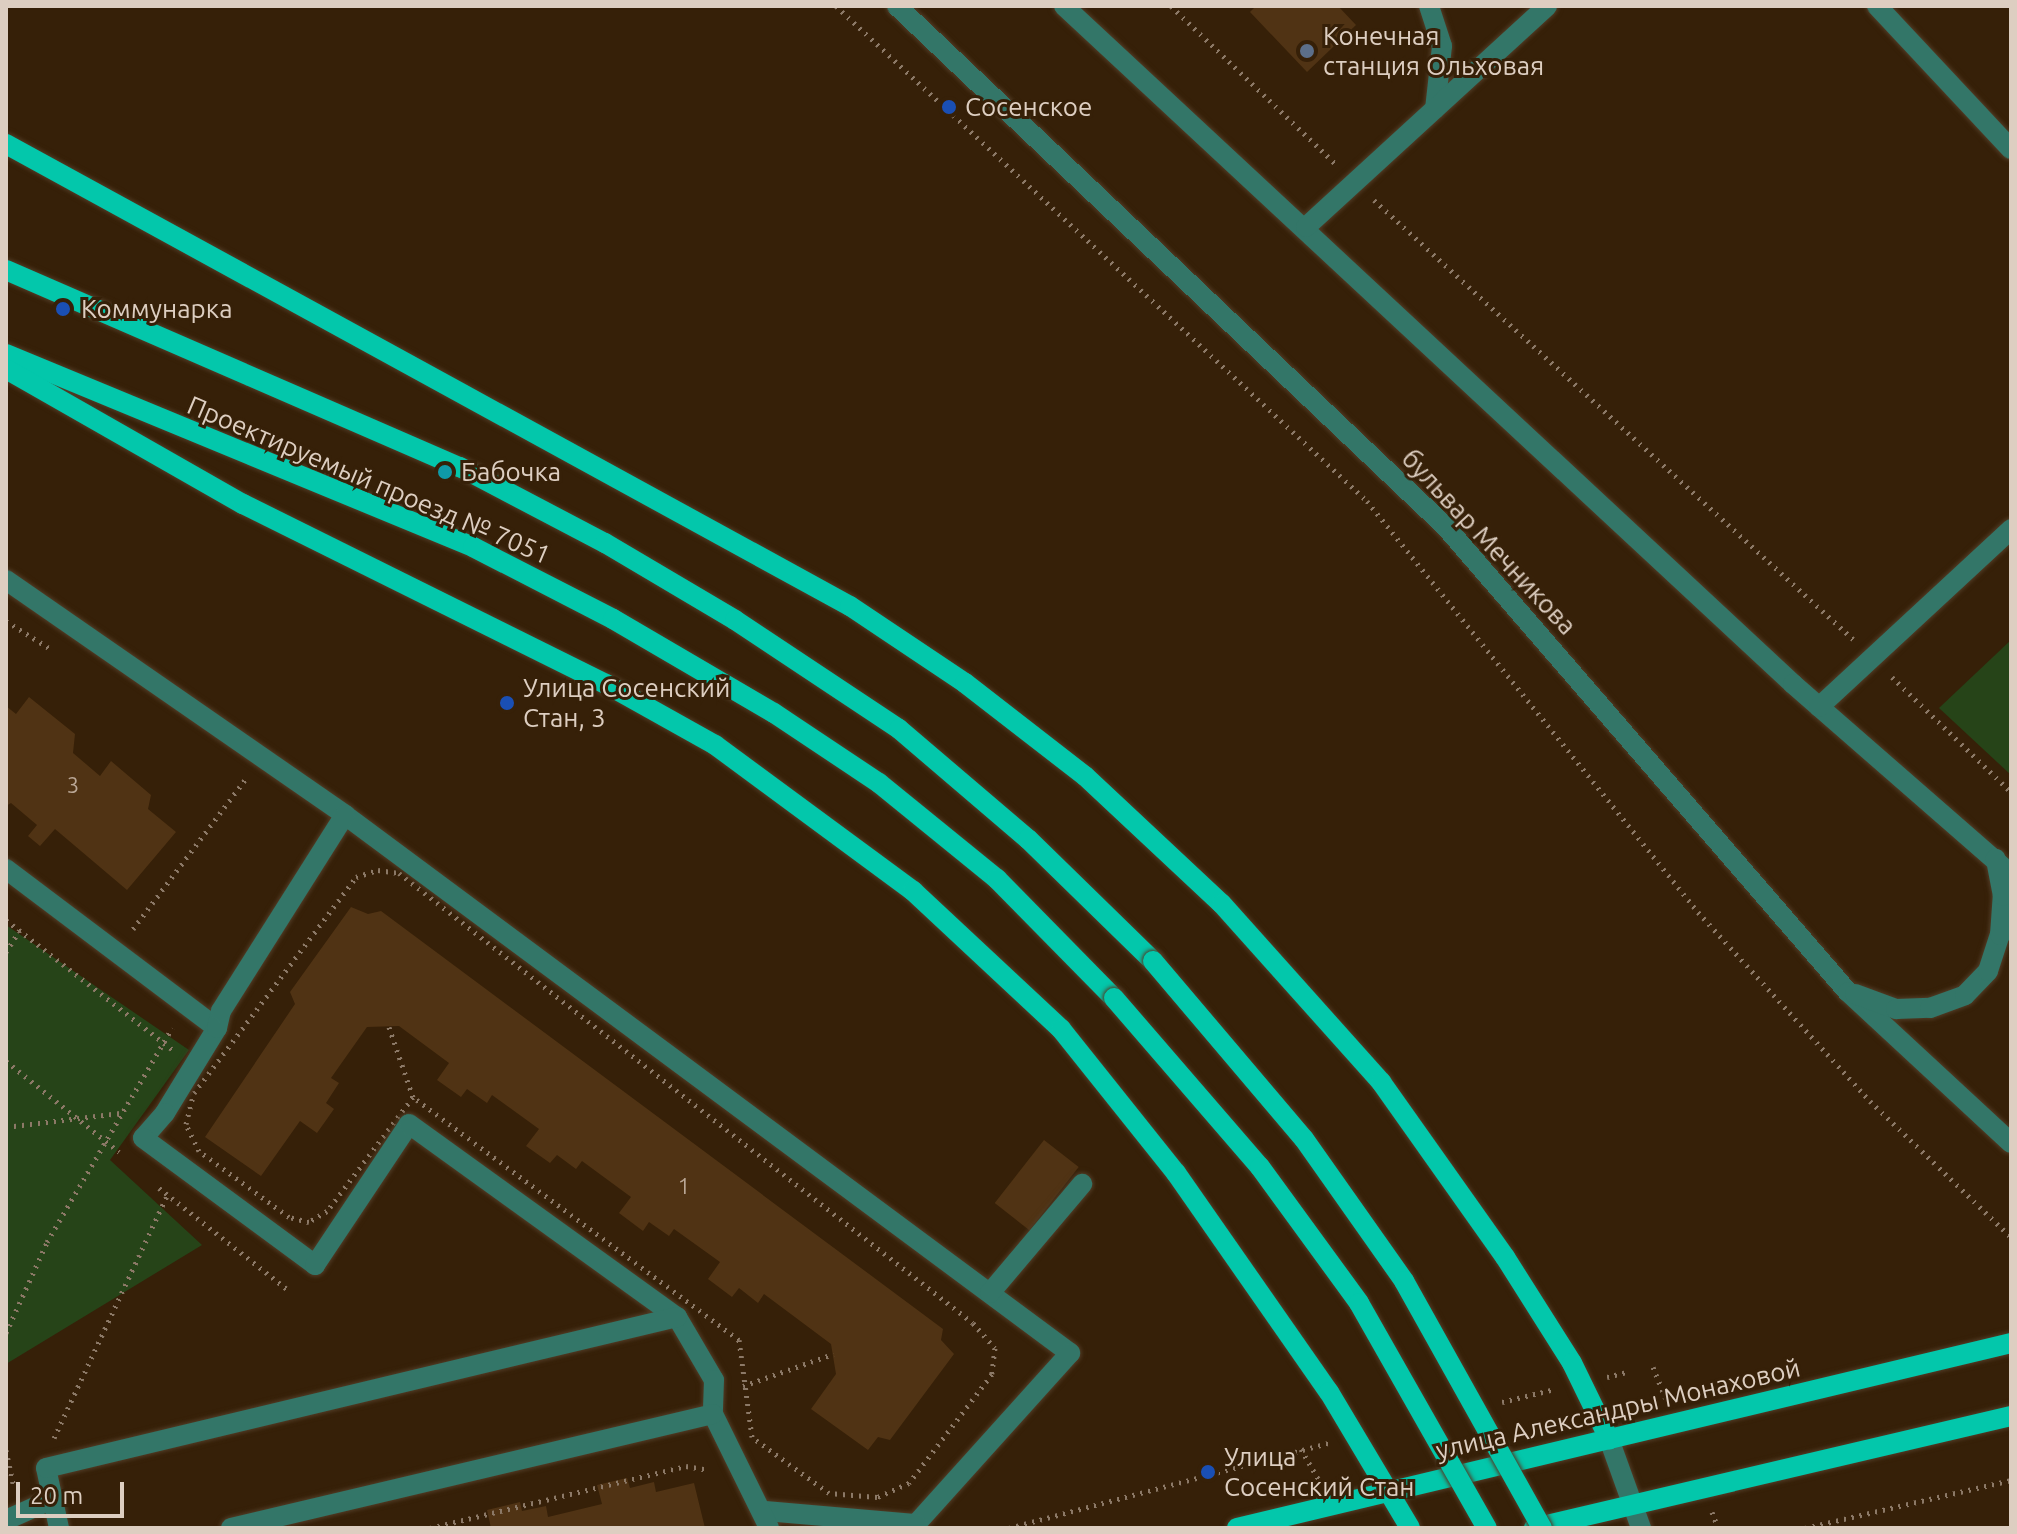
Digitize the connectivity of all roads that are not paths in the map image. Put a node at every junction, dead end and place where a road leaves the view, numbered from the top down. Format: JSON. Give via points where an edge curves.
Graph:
{"nodes":[{"id":1,"x":897,"y":6,"type":"edge"},
{"id":2,"x":1064,"y":6,"type":"edge"},
{"id":3,"x":1429,"y":6,"type":"edge"},
{"id":4,"x":1877,"y":6,"type":"edge"},
{"id":5,"x":1544,"y":8,"type":"edge"},
{"id":6,"x":1435,"y":109,"type":"junction"},
{"id":7,"x":6,"y":144,"type":"edge"},
{"id":8,"x":2011,"y":149,"type":"edge"},
{"id":9,"x":1306,"y":227,"type":"junction"},
{"id":10,"x":6,"y":270,"type":"edge"},
{"id":11,"x":6,"y":354,"type":"edge"},
{"id":12,"x":6,"y":369,"type":"edge"},
{"id":13,"x":2011,"y":529,"type":"edge"},
{"id":14,"x":6,"y":580,"type":"edge"},
{"id":15,"x":1819,"y":707,"type":"junction"},
{"id":16,"x":345,"y":815,"type":"junction"},
{"id":17,"x":1996,"y":859,"type":"junction"},
{"id":18,"x":6,"y":869,"type":"edge"},
{"id":19,"x":2011,"y":874,"type":"edge"},
{"id":20,"x":1848,"y":992,"type":"junction"},
{"id":21,"x":217,"y":1028,"type":"junction"},
{"id":22,"x":2011,"y":1143,"type":"edge"},
{"id":23,"x":1082,"y":1184,"type":"dead end"},
{"id":24,"x":990,"y":1293,"type":"junction"},
{"id":25,"x":677,"y":1317,"type":"junction"},
{"id":26,"x":2011,"y":1343,"type":"edge"},
{"id":27,"x":713,"y":1414,"type":"junction"},
{"id":28,"x":2011,"y":1416,"type":"edge"},
{"id":29,"x":1609,"y":1439,"type":"junction"},
{"id":30,"x":1389,"y":1490,"type":"junction"},
{"id":31,"x":53,"y":1499,"type":"junction"},
{"id":32,"x":1633,"y":1505,"type":"junction"},
{"id":33,"x":6,"y":1520,"type":"edge"},
{"id":34,"x":766,"y":1520,"type":"edge"},
{"id":35,"x":59,"y":1528,"type":"edge"},
{"id":36,"x":231,"y":1528,"type":"edge"},
{"id":37,"x":1237,"y":1528,"type":"edge"},
{"id":38,"x":1410,"y":1528,"type":"edge"},
{"id":39,"x":1487,"y":1528,"type":"edge"},
{"id":40,"x":1534,"y":1528,"type":"edge"},
{"id":41,"x":1542,"y":1528,"type":"edge"},
{"id":42,"x":1641,"y":1528,"type":"edge"}],
"edges":[{"from":1,"to":20,"type":"street","name":"бульвар Мечникова","via":[[1445,526]]},
{"from":2,"to":9,"type":"street"},
{"from":3,"to":6,"type":"street","via":[[1442,46]]},
{"from":4,"to":8,"type":"street"},
{"from":5,"to":6,"type":"street"},
{"from":6,"to":9,"type":"street"},
{"from":7,"to":29,"type":"main road","via":[[850,606],[965,683],[1085,776],[1222,904],[1381,1082],[1505,1257],[1572,1363]]},
{"from":9,"to":15,"type":"street"},
{"from":10,"to":41,"type":"main road","name":"Проектируемый проезд № 7051","bridge":true,"via":[[460,467],[605,543],[735,620],[899,729],[1028,839],[1153,961],[1304,1139],[1404,1281]]},
{"from":11,"to":39,"type":"main road","name":"Проектируемый проезд № 7051","bridge":true,"via":[[473,547],[613,619],[774,713],[879,783],[997,879],[1114,998],[1260,1167],[1359,1303]]},
{"from":12,"to":30,"type":"main road","via":[[243,504],[606,684],[715,745],[913,891],[1061,1029],[1176,1173],[1358,1436]]},
{"from":13,"to":15,"type":"street"},
{"from":14,"to":16,"type":"street"},
{"from":15,"to":17,"type":"street"},
{"from":16,"to":21,"type":"street","via":[[221,1011]]},
{"from":16,"to":24,"type":"street"},
{"from":17,"to":19,"type":"street"},
{"from":17,"to":20,"type":"street","via":[[2003,896],[2000,935],[1988,971],[1965,995],[1930,1008],[1896,1009]]},
{"from":18,"to":21,"type":"street"},
{"from":20,"to":22,"type":"street","name":"бульвар Мечникова"},
{"from":21,"to":25,"type":"street","via":[[165,1113],[143,1138],[315,1265],[409,1124]]},
{"from":23,"to":24,"type":"street"},
{"from":24,"to":34,"type":"street","via":[[1070,1353],[916,1524]]},
{"from":25,"to":27,"type":"street","via":[[714,1380]]},
{"from":25,"to":31,"type":"street","via":[[46,1468]]},
{"from":26,"to":29,"type":"main road","name":"улица Александры Монаховой"},
{"from":27,"to":34,"type":"street"},
{"from":27,"to":36,"type":"street"},
{"from":28,"to":32,"type":"main road"},
{"from":29,"to":30,"type":"main road","name":"улица Александры Монаховой"},
{"from":29,"to":32,"type":"street"},
{"from":30,"to":37,"type":"main road","name":"улица Александры Монаховой"},
{"from":30,"to":38,"type":"main road"},
{"from":31,"to":33,"type":"street"},
{"from":31,"to":35,"type":"street"},
{"from":32,"to":40,"type":"main road"},
{"from":32,"to":42,"type":"street"}]}
